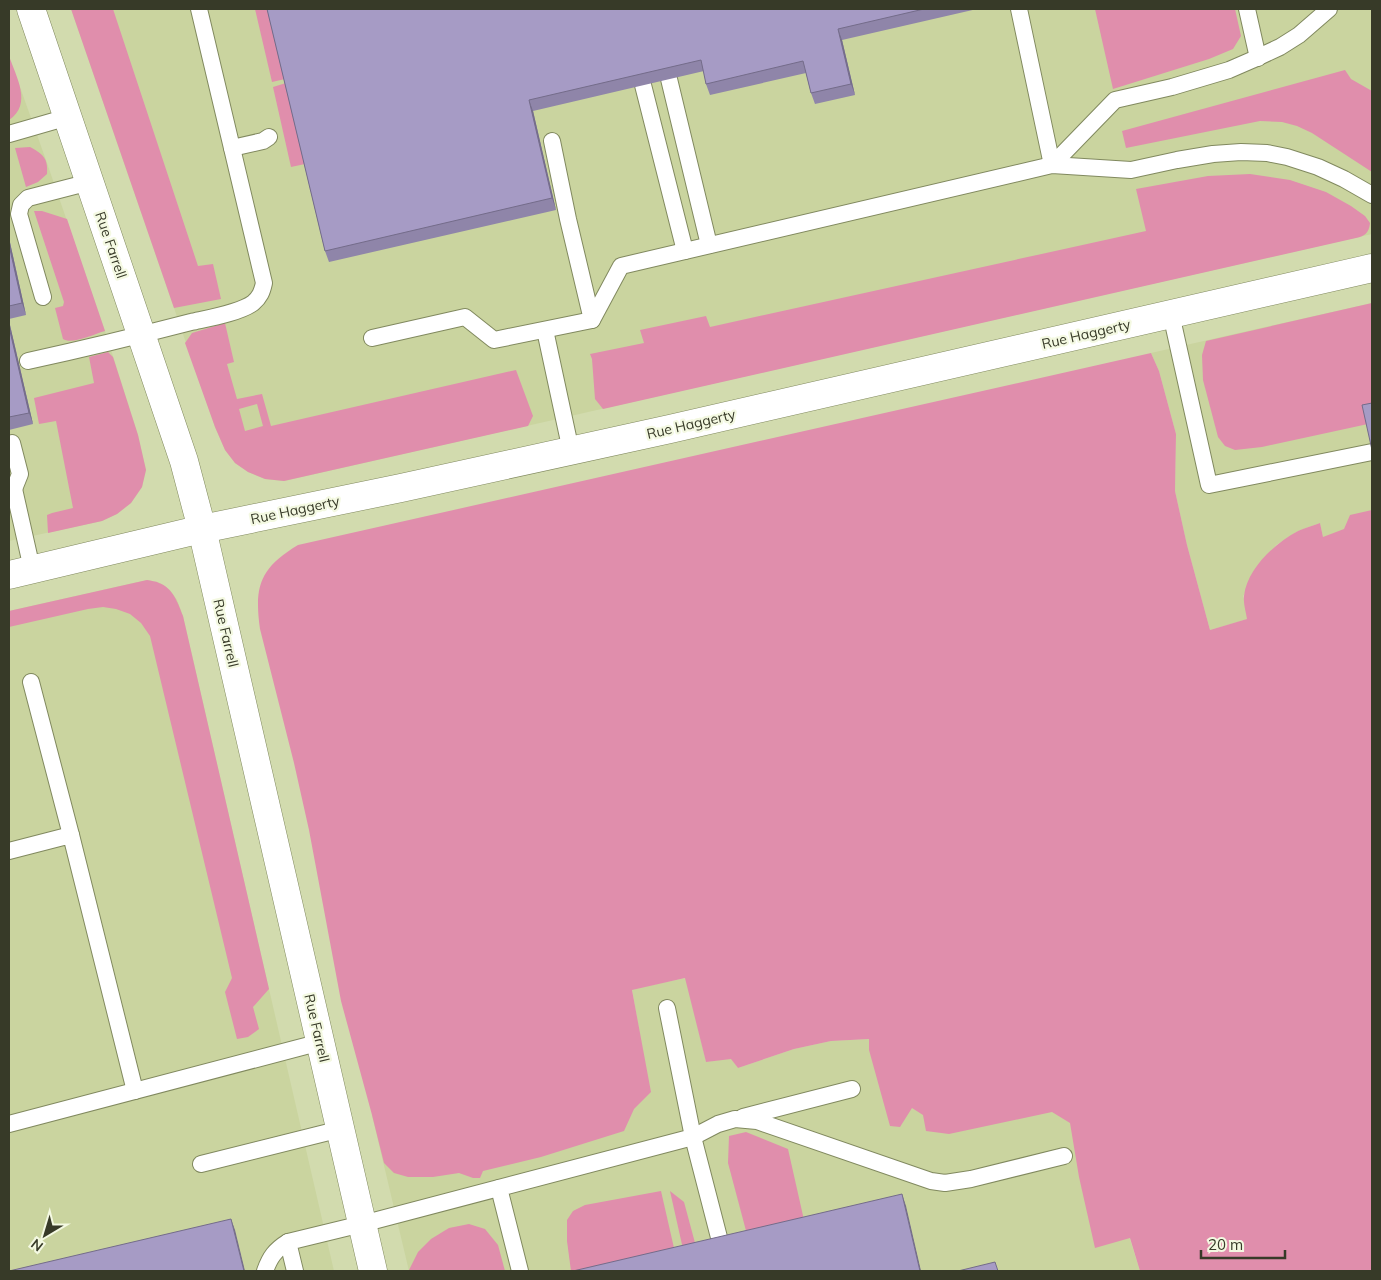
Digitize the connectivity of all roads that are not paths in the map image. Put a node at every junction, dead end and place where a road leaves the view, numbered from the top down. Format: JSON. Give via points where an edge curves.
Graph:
{"nodes":[{"id":1,"x":31,"y":9,"type":"edge"},
{"id":2,"x":199,"y":9,"type":"edge"},
{"id":3,"x":1019,"y":9,"type":"edge"},
{"id":4,"x":1247,"y":9,"type":"edge"},
{"id":5,"x":1329,"y":9,"type":"edge"},
{"id":6,"x":1258,"y":58,"type":"junction"},
{"id":7,"x":670,"y":80,"type":"edge"},
{"id":8,"x":643,"y":86,"type":"edge"},
{"id":9,"x":68,"y":118,"type":"junction"},
{"id":10,"x":9,"y":134,"type":"edge"},
{"id":11,"x":269,"y":137,"type":"dead end"},
{"id":12,"x":552,"y":142,"type":"dead end"},
{"id":13,"x":232,"y":148,"type":"junction"},
{"id":14,"x":1052,"y":165,"type":"junction"},
{"id":15,"x":90,"y":182,"type":"junction"},
{"id":16,"x":1372,"y":195,"type":"edge"},
{"id":17,"x":709,"y":245,"type":"junction"},
{"id":18,"x":685,"y":251,"type":"junction"},
{"id":19,"x":1372,"y":268,"type":"edge"},
{"id":20,"x":43,"y":297,"type":"dead end"},
{"id":21,"x":1171,"y":314,"type":"junction"},
{"id":22,"x":592,"y":320,"type":"junction"},
{"id":23,"x":545,"y":330,"type":"junction"},
{"id":24,"x":142,"y":335,"type":"junction"},
{"id":25,"x":372,"y":338,"type":"dead end"},
{"id":26,"x":28,"y":361,"type":"dead end"},
{"id":27,"x":9,"y":444,"type":"edge"},
{"id":28,"x":571,"y":451,"type":"junction"},
{"id":29,"x":1372,"y":452,"type":"edge"},
{"id":30,"x":11,"y":490,"type":"edge"},
{"id":31,"x":202,"y":529,"type":"junction"},
{"id":32,"x":21,"y":572,"type":"edge"},
{"id":33,"x":31,"y":682,"type":"dead end"},
{"id":34,"x":72,"y":835,"type":"junction"},
{"id":35,"x":9,"y":851,"type":"edge"},
{"id":36,"x":667,"y":1008,"type":"dead end"},
{"id":37,"x":320,"y":1042,"type":"junction"},
{"id":38,"x":852,"y":1088,"type":"dead end"},
{"id":39,"x":135,"y":1091,"type":"junction"},
{"id":40,"x":735,"y":1119,"type":"junction"},
{"id":41,"x":9,"y":1124,"type":"edge"},
{"id":42,"x":340,"y":1129,"type":"junction"},
{"id":43,"x":693,"y":1137,"type":"junction"},
{"id":44,"x":1064,"y":1156,"type":"dead end"},
{"id":45,"x":201,"y":1164,"type":"dead end"},
{"id":46,"x":499,"y":1188,"type":"junction"},
{"id":47,"x":362,"y":1224,"type":"junction"},
{"id":48,"x":288,"y":1242,"type":"junction"},
{"id":49,"x":722,"y":1249,"type":"edge"},
{"id":50,"x":265,"y":1271,"type":"edge"},
{"id":51,"x":295,"y":1271,"type":"edge"},
{"id":52,"x":374,"y":1271,"type":"edge"},
{"id":53,"x":520,"y":1271,"type":"edge"}],
"edges":[{"from":1,"to":9,"type":"street","name":"Rue Farrell"},
{"from":2,"to":13,"type":"lane"},
{"from":3,"to":14,"type":"lane"},
{"from":4,"to":6,"type":"lane"},
{"from":5,"to":6,"type":"lane","via":[[1299,35]]},
{"from":6,"to":14,"type":"lane","via":[[1229,70],[1115,100]]},
{"from":7,"to":17,"type":"lane"},
{"from":8,"to":18,"type":"lane"},
{"from":9,"to":10,"type":"lane"},
{"from":9,"to":15,"type":"street","name":"Rue Farrell"},
{"from":11,"to":13,"type":"lane"},
{"from":12,"to":22,"type":"lane"},
{"from":13,"to":24,"type":"lane","via":[[263,290],[245,307]]},
{"from":14,"to":16,"type":"lane","via":[[1131,170],[1213,154],[1267,153],[1318,167]]},
{"from":14,"to":17,"type":"lane"},
{"from":15,"to":20,"type":"lane","via":[[28,198],[21,205],[19,214]]},
{"from":15,"to":24,"type":"street","name":"Rue Farrell"},
{"from":17,"to":18,"type":"lane"},
{"from":18,"to":22,"type":"lane","via":[[620,266]]},
{"from":19,"to":21,"type":"street","name":"Rue Haggerty"},
{"from":21,"to":28,"type":"street","name":"Rue Haggerty"},
{"from":21,"to":29,"type":"lane","via":[[1209,485]]},
{"from":22,"to":23,"type":"lane"},
{"from":23,"to":25,"type":"lane","via":[[494,340],[465,317]]},
{"from":23,"to":28,"type":"lane"},
{"from":24,"to":26,"type":"lane"},
{"from":24,"to":31,"type":"street","name":"Rue Farrell","via":[[184,461]]},
{"from":27,"to":30,"type":"lane","via":[[12,443],[20,474]]},
{"from":28,"to":31,"type":"street","name":"Rue Haggerty"},
{"from":30,"to":32,"type":"lane"},
{"from":31,"to":32,"type":"street","name":"Rue Haggerty"},
{"from":31,"to":37,"type":"street","name":"Rue Farrell"},
{"from":33,"to":34,"type":"lane"},
{"from":34,"to":35,"type":"lane"},
{"from":34,"to":39,"type":"lane"},
{"from":36,"to":43,"type":"lane"},
{"from":37,"to":39,"type":"lane"},
{"from":37,"to":42,"type":"street","name":"Rue Farrell"},
{"from":38,"to":40,"type":"lane"},
{"from":39,"to":41,"type":"lane"},
{"from":40,"to":43,"type":"lane"},
{"from":40,"to":44,"type":"lane","via":[[757,1121],[945,1183]]},
{"from":42,"to":45,"type":"lane"},
{"from":42,"to":47,"type":"street","name":"Rue Farrell"},
{"from":43,"to":46,"type":"lane"},
{"from":43,"to":49,"type":"lane"},
{"from":46,"to":47,"type":"lane"},
{"from":46,"to":53,"type":"lane"},
{"from":47,"to":48,"type":"lane"},
{"from":47,"to":52,"type":"street","name":"Rue Farrell"},
{"from":48,"to":50,"type":"lane","via":[[277,1248]]},
{"from":48,"to":51,"type":"lane"}]}
